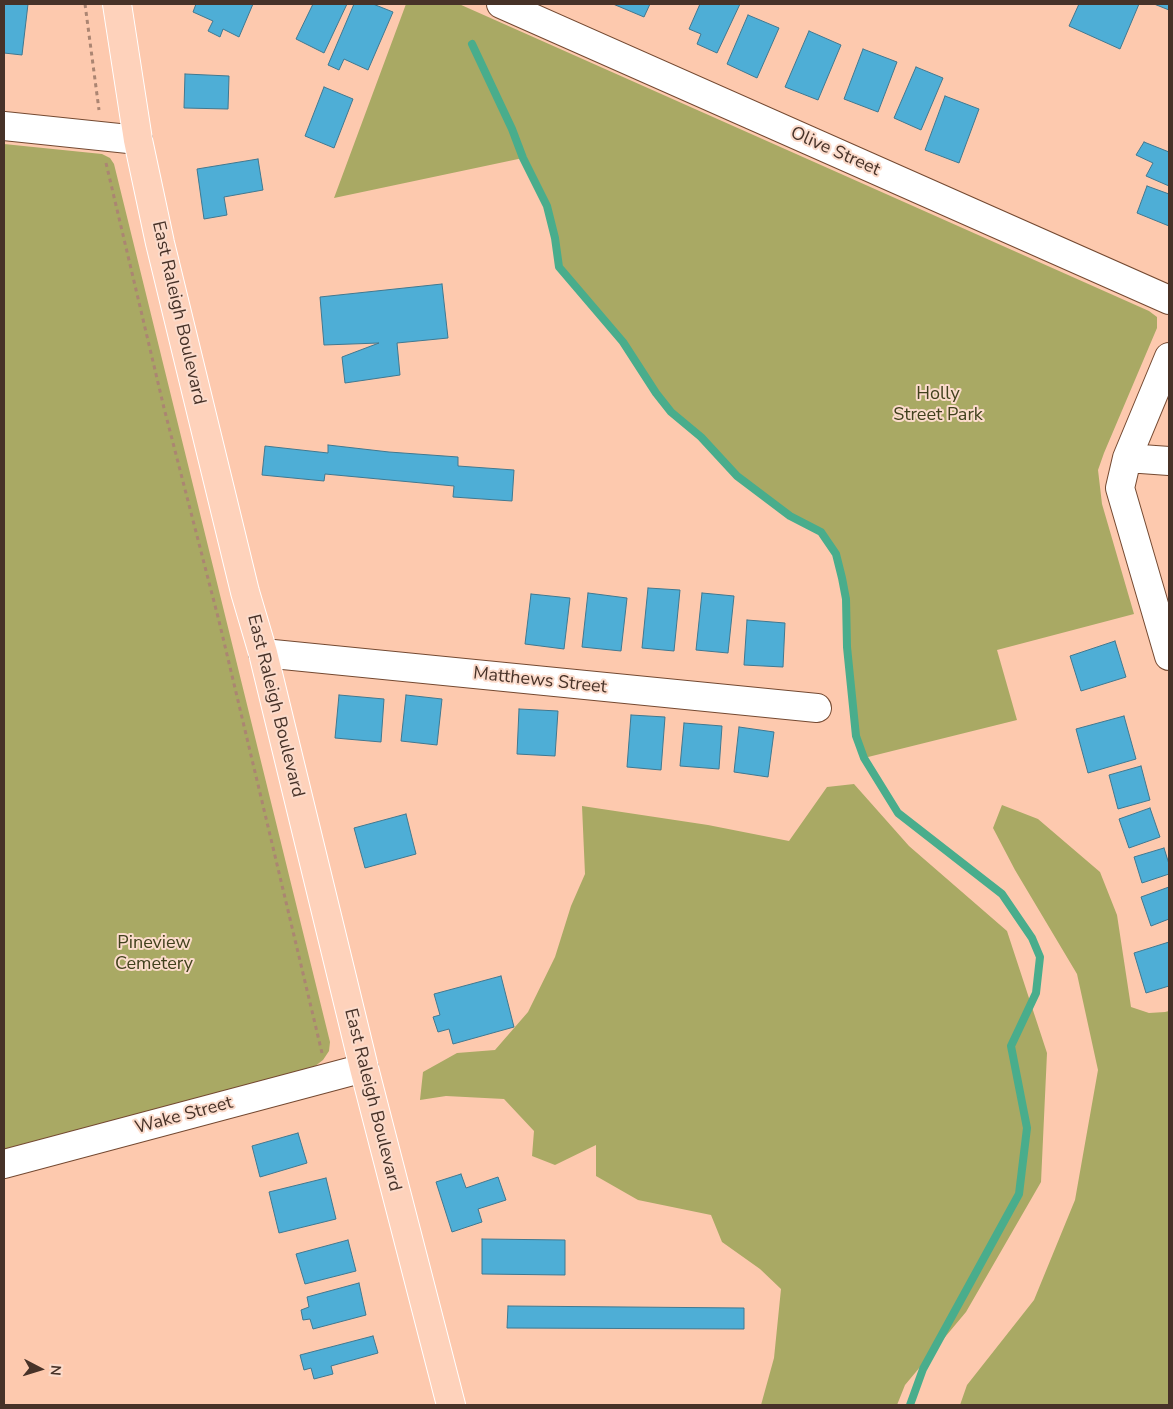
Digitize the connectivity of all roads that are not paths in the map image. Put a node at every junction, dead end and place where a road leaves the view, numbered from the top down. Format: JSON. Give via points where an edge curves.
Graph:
{"nodes":[{"id":1,"x":117,"y":4,"type":"edge"},
{"id":2,"x":518,"y":7,"type":"edge"},
{"id":3,"x":4,"y":126,"type":"edge"},
{"id":4,"x":138,"y":140,"type":"junction"},
{"id":5,"x":1169,"y":300,"type":"edge"},
{"id":6,"x":1169,"y":357,"type":"edge"},
{"id":7,"x":1127,"y":458,"type":"junction"},
{"id":8,"x":1169,"y":461,"type":"edge"},
{"id":9,"x":263,"y":653,"type":"junction"},
{"id":10,"x":1169,"y":656,"type":"edge"},
{"id":11,"x":817,"y":708,"type":"dead end"},
{"id":12,"x":364,"y":1068,"type":"junction"},
{"id":13,"x":4,"y":1164,"type":"edge"},
{"id":14,"x":451,"y":1405,"type":"edge"}],
"edges":[{"from":1,"to":4,"type":"main road","name":"East Raleigh Boulevard"},
{"from":2,"to":5,"type":"street","name":"Olive Street"},
{"from":3,"to":4,"type":"street"},
{"from":4,"to":9,"type":"main road","name":"East Raleigh Boulevard","via":[[245,592]]},
{"from":6,"to":7,"type":"street"},
{"from":7,"to":8,"type":"street"},
{"from":7,"to":10,"type":"street","via":[[1120,488]]},
{"from":9,"to":11,"type":"street","name":"Matthews Street"},
{"from":9,"to":12,"type":"main road","name":"East Raleigh Boulevard"},
{"from":12,"to":13,"type":"street","name":"Wake Street"},
{"from":12,"to":14,"type":"main road","name":"East Raleigh Boulevard"}]}
